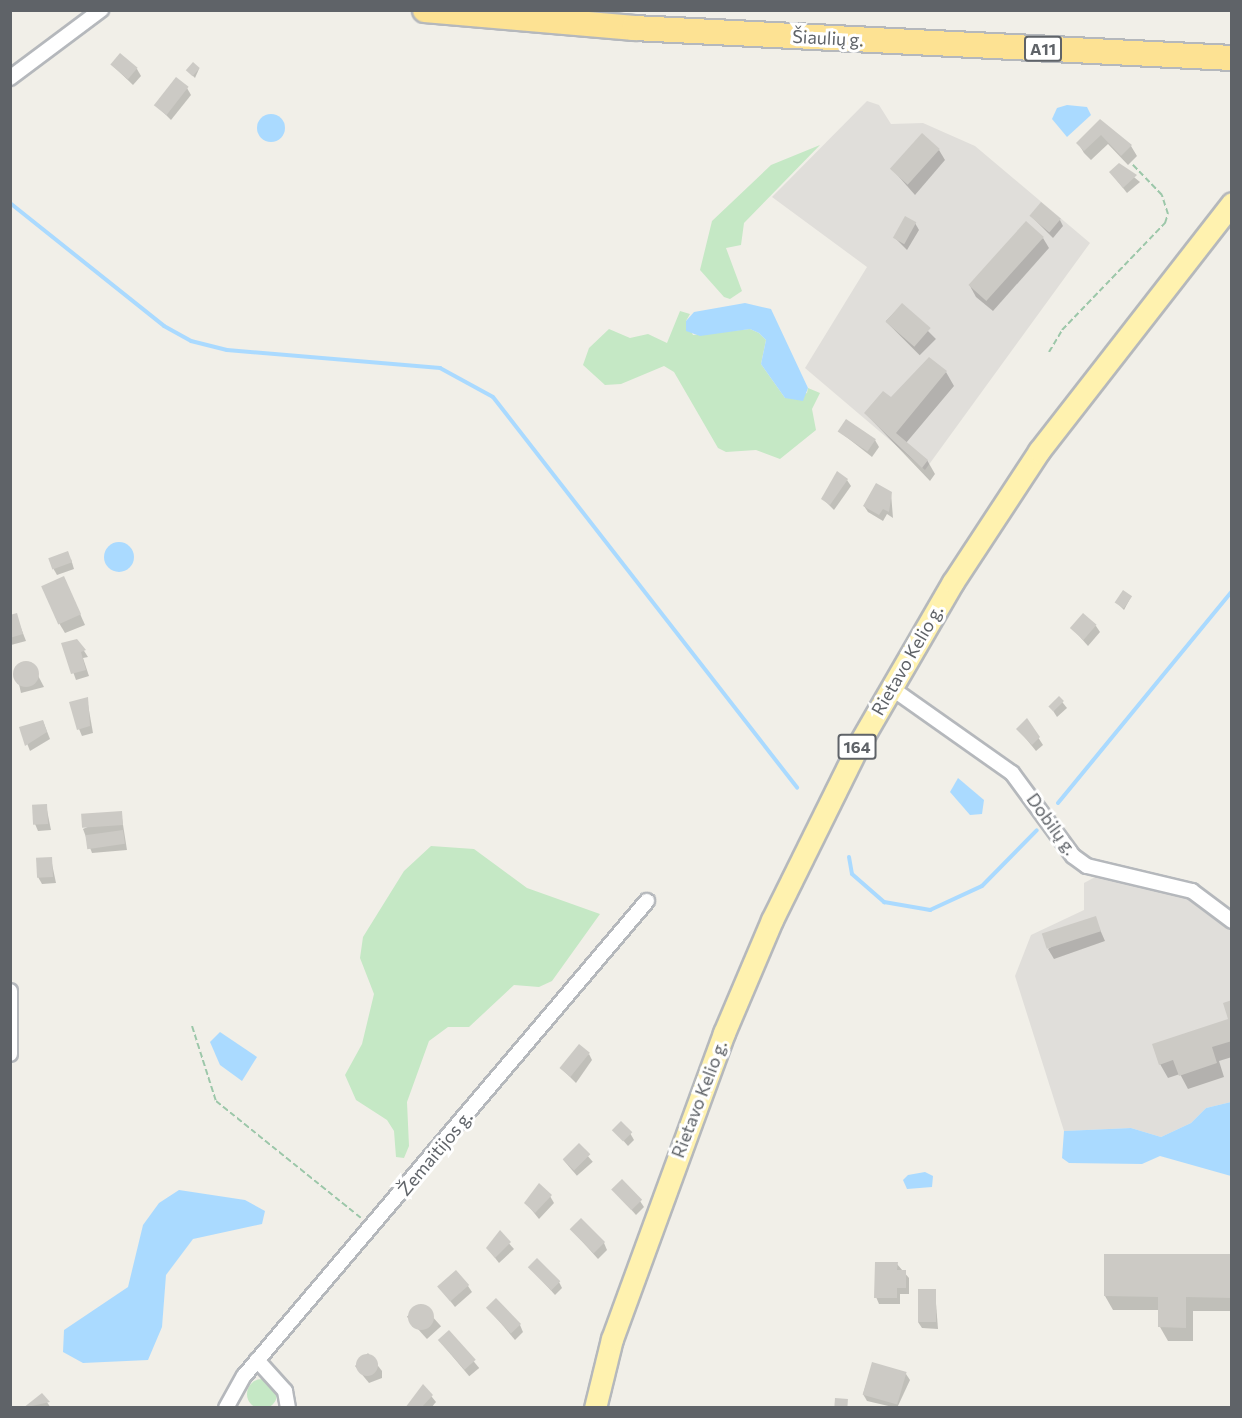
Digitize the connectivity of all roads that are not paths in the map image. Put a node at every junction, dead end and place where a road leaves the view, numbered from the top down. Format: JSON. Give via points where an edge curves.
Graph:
{"nodes":[{"id":1,"x":100,"y":10,"type":"edge"},
{"id":2,"x":425,"y":10,"type":"edge"},
{"id":3,"x":1232,"y":45,"type":"edge"},
{"id":4,"x":1150,"y":54,"type":"junction"},
{"id":5,"x":1232,"y":58,"type":"edge"},
{"id":6,"x":1232,"y":72,"type":"edge"},
{"id":7,"x":10,"y":78,"type":"edge"},
{"id":8,"x":1232,"y":204,"type":"edge"},
{"id":9,"x":890,"y":687,"type":"junction"},
{"id":10,"x":647,"y":901,"type":"dead end"},
{"id":11,"x":1232,"y":921,"type":"edge"},
{"id":12,"x":10,"y":991,"type":"edge"},
{"id":13,"x":10,"y":1054,"type":"edge"},
{"id":14,"x":612,"y":1339,"type":"junction"},
{"id":15,"x":257,"y":1360,"type":"junction"},
{"id":16,"x":226,"y":1407,"type":"edge"},
{"id":17,"x":288,"y":1407,"type":"edge"},
{"id":18,"x":580,"y":1407,"type":"edge"},
{"id":19,"x":595,"y":1407,"type":"edge"}],
"edges":[{"from":1,"to":7,"type":"street"},
{"from":2,"to":4,"type":"highway","name":"Šiaulių g.","number":"A11","via":[[634,28]]},
{"from":3,"to":4,"type":"highway"},
{"from":4,"to":5,"type":"highway","name":"Šiaulių g.","number":"A11"},
{"from":4,"to":6,"type":"highway"},
{"from":8,"to":9,"type":"main road","name":"Rietavo Kelio g.","number":"164","via":[[1039,451]]},
{"from":9,"to":11,"type":"street","name":"Dobilų g.","via":[[1012,772],[1073,856],[1087,866],[1192,891]]},
{"from":9,"to":14,"type":"main road","name":"Rietavo Kelio g.","number":"164","via":[[802,855],[747,978]]},
{"from":10,"to":15,"type":"street","name":"Žemaitijos g."},
{"from":12,"to":13,"type":"street"},
{"from":14,"to":18,"type":"main road","name":"Rietavo Kelio g.","number":"164"},
{"from":14,"to":19,"type":"main road","name":"Rietavo Kelio g.","number":"164"},
{"from":15,"to":16,"type":"street","name":"Žemaitijos g."},
{"from":15,"to":17,"type":"street","via":[[285,1391]]}]}
